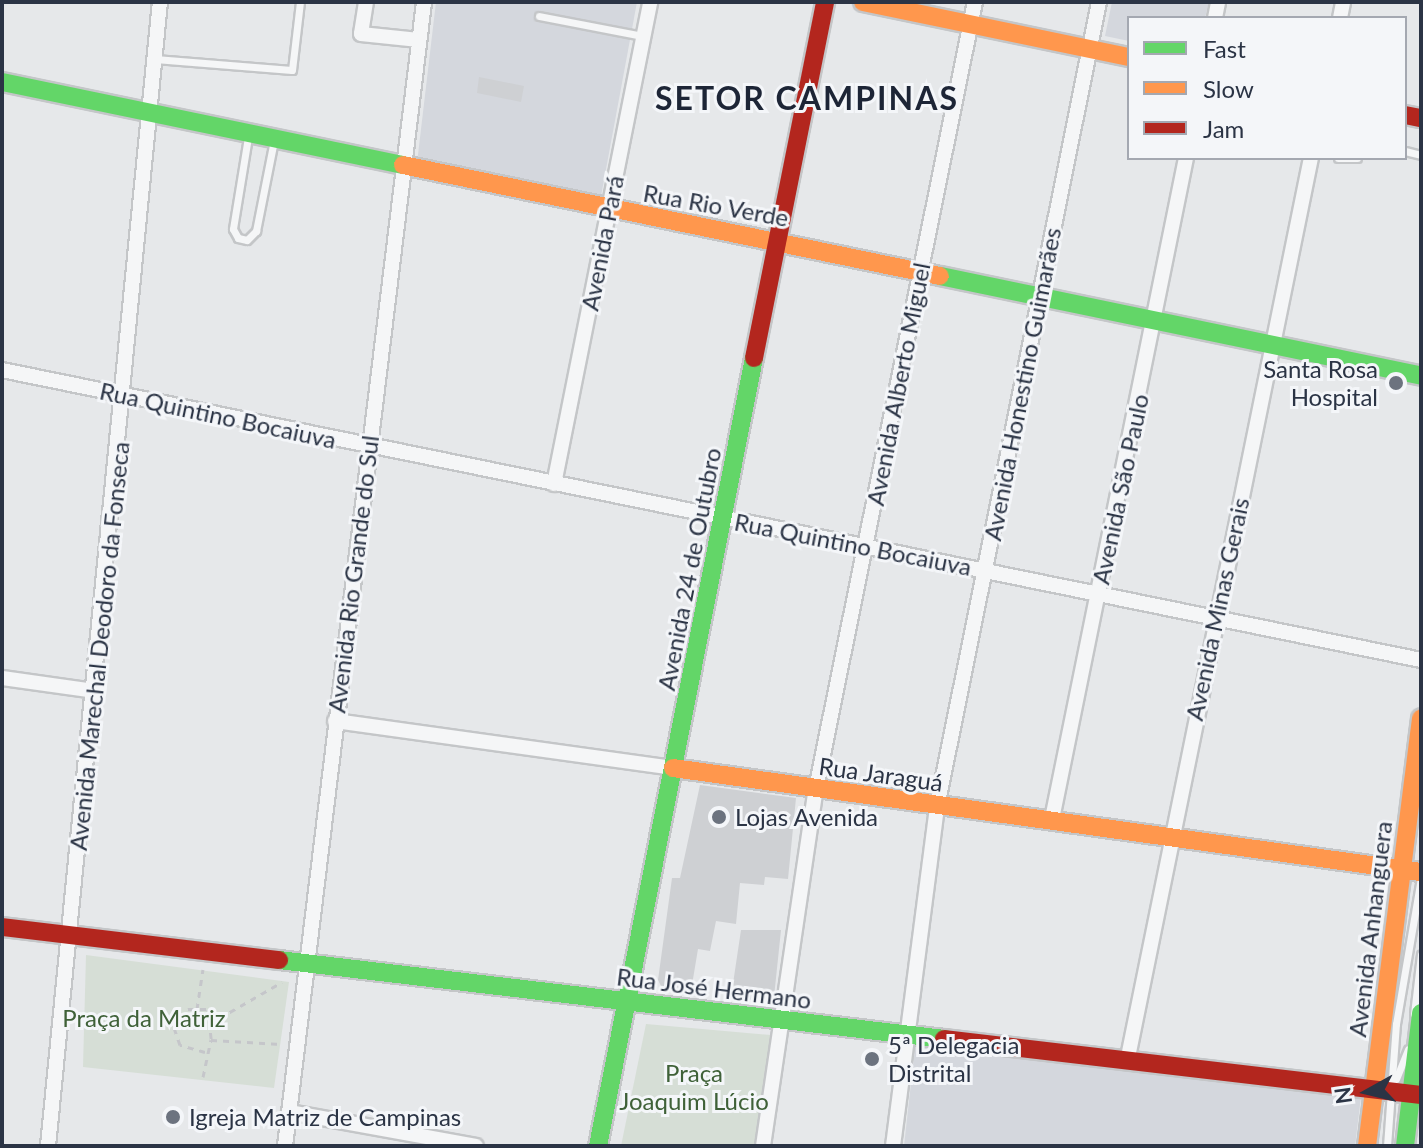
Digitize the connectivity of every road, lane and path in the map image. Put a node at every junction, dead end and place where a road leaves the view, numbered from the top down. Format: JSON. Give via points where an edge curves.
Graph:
{"nodes":[{"id":1,"x":160,"y":2,"type":"edge"},
{"id":2,"x":300,"y":2,"type":"edge"},
{"id":3,"x":366,"y":2,"type":"edge"},
{"id":4,"x":424,"y":2,"type":"edge"},
{"id":5,"x":650,"y":2,"type":"edge"},
{"id":6,"x":825,"y":2,"type":"edge"},
{"id":7,"x":863,"y":2,"type":"edge"},
{"id":8,"x":975,"y":2,"type":"edge"},
{"id":9,"x":1099,"y":2,"type":"edge"},
{"id":10,"x":539,"y":16,"type":"dead end"},
{"id":11,"x":970,"y":24,"type":"junction"},
{"id":12,"x":643,"y":36,"type":"junction"},
{"id":13,"x":419,"y":40,"type":"junction"},
{"id":14,"x":1089,"y":49,"type":"junction"},
{"id":15,"x":1127,"y":57,"type":"edge"},
{"id":16,"x":155,"y":59,"type":"junction"},
{"id":17,"x":2,"y":82,"type":"edge"},
{"id":18,"x":149,"y":113,"type":"junction"},
{"id":19,"x":248,"y":134,"type":"junction"},
{"id":20,"x":274,"y":140,"type":"junction"},
{"id":21,"x":1186,"y":160,"type":"edge"},
{"id":22,"x":1311,"y":160,"type":"edge"},
{"id":23,"x":403,"y":168,"type":"junction"},
{"id":24,"x":609,"y":210,"type":"junction"},
{"id":25,"x":780,"y":240,"type":"junction"},
{"id":26,"x":921,"y":270,"type":"junction"},
{"id":27,"x":1040,"y":295,"type":"junction"},
{"id":28,"x":1155,"y":319,"type":"junction"},
{"id":29,"x":1272,"y":344,"type":"junction"},
{"id":30,"x":2,"y":370,"type":"edge"},
{"id":31,"x":1421,"y":376,"type":"edge"},
{"id":32,"x":125,"y":395,"type":"junction"},
{"id":33,"x":368,"y":446,"type":"junction"},
{"id":34,"x":554,"y":484,"type":"junction"},
{"id":35,"x":724,"y":518,"type":"junction"},
{"id":36,"x":865,"y":547,"type":"junction"},
{"id":37,"x":985,"y":571,"type":"junction"},
{"id":38,"x":1099,"y":593,"type":"junction"},
{"id":39,"x":1216,"y":616,"type":"junction"},
{"id":40,"x":1421,"y":660,"type":"edge"},
{"id":41,"x":2,"y":678,"type":"edge"},
{"id":42,"x":94,"y":691,"type":"junction"},
{"id":43,"x":1421,"y":718,"type":"edge"},
{"id":44,"x":335,"y":721,"type":"junction"},
{"id":45,"x":673,"y":768,"type":"junction"},
{"id":46,"x":816,"y":789,"type":"junction"},
{"id":47,"x":937,"y":807,"type":"junction"},
{"id":48,"x":1052,"y":819,"type":"junction"},
{"id":49,"x":1170,"y":837,"type":"junction"},
{"id":50,"x":1402,"y":869,"type":"junction"},
{"id":51,"x":1421,"y":877,"type":"edge"},
{"id":52,"x":2,"y":927,"type":"edge"},
{"id":53,"x":69,"y":935,"type":"junction"},
{"id":54,"x":205,"y":951,"type":"junction"},
{"id":55,"x":1421,"y":954,"type":"edge"},
{"id":56,"x":308,"y":964,"type":"junction"},
{"id":57,"x":282,"y":982,"type":"dead end"},
{"id":58,"x":626,"y":1002,"type":"junction"},
{"id":59,"x":197,"y":1009,"type":"junction"},
{"id":60,"x":1421,"y":1013,"type":"edge"},
{"id":61,"x":782,"y":1020,"type":"junction"},
{"id":62,"x":209,"y":1024,"type":"junction"},
{"id":63,"x":908,"y":1036,"type":"junction"},
{"id":64,"x":211,"y":1040,"type":"junction"},
{"id":65,"x":281,"y":1044,"type":"dead end"},
{"id":66,"x":205,"y":1052,"type":"junction"},
{"id":67,"x":1127,"y":1062,"type":"junction"},
{"id":68,"x":203,"y":1077,"type":"dead end"},
{"id":69,"x":1398,"y":1091,"type":"edge"},
{"id":70,"x":289,"y":1112,"type":"junction"},
{"id":71,"x":48,"y":1146,"type":"edge"},
{"id":72,"x":285,"y":1146,"type":"edge"},
{"id":73,"x":476,"y":1146,"type":"edge"},
{"id":74,"x":598,"y":1146,"type":"edge"},
{"id":75,"x":763,"y":1146,"type":"edge"},
{"id":76,"x":893,"y":1146,"type":"edge"},
{"id":77,"x":1367,"y":1146,"type":"edge"},
{"id":78,"x":1387,"y":1146,"type":"edge"},
{"id":79,"x":1405,"y":1146,"type":"edge"}],
"edges":[{"from":1,"to":16,"type":"street","name":"Avenida Marechal Deodoro da Fonseca"},
{"from":2,"to":16,"type":"lane","via":[[292,70]]},
{"from":3,"to":13,"type":"street","via":[[361,34]]},
{"from":4,"to":13,"type":"street","name":"Avenida Rio Grande do Sul"},
{"from":5,"to":12,"type":"street","name":"Avenida Pará"},
{"from":6,"to":25,"type":"street","name":"Avenida 24 de Outubro"},
{"from":7,"to":11,"type":"street"},
{"from":8,"to":11,"type":"street","name":"Avenida Alberto Miguel"},
{"from":9,"to":14,"type":"street","name":"Avenida Honestino Guimarães"},
{"from":10,"to":12,"type":"lane"},
{"from":11,"to":14,"type":"street"},
{"from":11,"to":26,"type":"street","name":"Avenida Alberto Miguel"},
{"from":12,"to":24,"type":"street","name":"Avenida Pará"},
{"from":13,"to":23,"type":"street","name":"Avenida Rio Grande do Sul"},
{"from":14,"to":15,"type":"street"},
{"from":14,"to":27,"type":"street","name":"Avenida Honestino Guimarães"},
{"from":16,"to":18,"type":"street","name":"Avenida Marechal Deodoro da Fonseca"},
{"from":17,"to":18,"type":"street","name":"Rua Rio Verde"},
{"from":18,"to":19,"type":"street","name":"Rua Rio Verde"},
{"from":18,"to":32,"type":"street","name":"Avenida Marechal Deodoro da Fonseca"},
{"from":19,"to":20,"type":"street","name":"Rua Rio Verde"},
{"from":19,"to":20,"type":"lane","via":[[233,229],[238,238],[247,240],[256,231]]},
{"from":20,"to":23,"type":"street","name":"Rua Rio Verde"},
{"from":21,"to":28,"type":"street","name":"Avenida São Paulo"},
{"from":22,"to":29,"type":"street","name":"Avenida Minas Gerais"},
{"from":23,"to":24,"type":"street","name":"Rua Rio Verde"},
{"from":23,"to":33,"type":"street","name":"Avenida Rio Grande do Sul"},
{"from":24,"to":25,"type":"street","name":"Rua Rio Verde"},
{"from":24,"to":34,"type":"street","name":"Avenida Pará"},
{"from":25,"to":26,"type":"street","name":"Rua Rio Verde"},
{"from":25,"to":35,"type":"street","name":"Avenida 24 de Outubro"},
{"from":26,"to":27,"type":"street","name":"Rua Rio Verde"},
{"from":26,"to":36,"type":"street","name":"Avenida Alberto Miguel"},
{"from":27,"to":28,"type":"street","name":"Rua Rio Verde"},
{"from":27,"to":37,"type":"street","name":"Avenida Honestino Guimarães"},
{"from":28,"to":29,"type":"street","name":"Rua Rio Verde"},
{"from":28,"to":38,"type":"street","name":"Avenida São Paulo"},
{"from":29,"to":31,"type":"street","name":"Rua Rio Verde"},
{"from":29,"to":39,"type":"street","name":"Avenida Minas Gerais"},
{"from":30,"to":32,"type":"street","name":"Rua Quintino Bocaiuva"},
{"from":32,"to":33,"type":"street","name":"Rua Quintino Bocaiuva"},
{"from":32,"to":42,"type":"street","name":"Avenida Marechal Deodoro da Fonseca"},
{"from":33,"to":34,"type":"street","name":"Rua Quintino Bocaiuva"},
{"from":33,"to":44,"type":"street","name":"Avenida Rio Grande do Sul"},
{"from":34,"to":35,"type":"street","name":"Rua Quintino Bocaiuva"},
{"from":35,"to":36,"type":"street","name":"Rua Quintino Bocaiuva"},
{"from":35,"to":45,"type":"street","name":"Avenida 24 de Outubro"},
{"from":36,"to":37,"type":"street","name":"Rua Quintino Bocaiuva"},
{"from":36,"to":46,"type":"street","name":"Avenida Alberto Miguel"},
{"from":37,"to":38,"type":"street","name":"Rua Quintino Bocaiuva"},
{"from":37,"to":47,"type":"street","name":"Avenida Honestino Guimarães"},
{"from":38,"to":39,"type":"street","name":"Rua Quintino Bocaiuva"},
{"from":38,"to":48,"type":"street","name":"Avenida São Paulo"},
{"from":39,"to":40,"type":"street","name":"Rua Quintino Bocaiuva"},
{"from":39,"to":49,"type":"street","name":"Avenida Minas Gerais"},
{"from":41,"to":42,"type":"street"},
{"from":42,"to":53,"type":"street","name":"Avenida Marechal Deodoro da Fonseca"},
{"from":43,"to":50,"type":"street","name":"Avenida Anhanguera"},
{"from":44,"to":45,"type":"street","name":"Rua Jaraguá"},
{"from":44,"to":56,"type":"street","name":"Avenida Rio Grande do Sul"},
{"from":45,"to":46,"type":"street","name":"Rua Jaraguá"},
{"from":45,"to":58,"type":"street","name":"Avenida 24 de Outubro"},
{"from":46,"to":47,"type":"street","name":"Rua Jaraguá"},
{"from":46,"to":61,"type":"street","name":"Avenida Alberto Miguel"},
{"from":47,"to":48,"type":"street","name":"Rua Jaraguá"},
{"from":47,"to":63,"type":"street","name":"Avenida Honestino Guimarães"},
{"from":48,"to":49,"type":"street","name":"Rua Jaraguá"},
{"from":49,"to":50,"type":"street","name":"Rua Jaraguá"},
{"from":49,"to":67,"type":"street","name":"Avenida Minas Gerais"},
{"from":50,"to":51,"type":"street","name":"Rua Jaraguá"},
{"from":50,"to":69,"type":"street","name":"Avenida Anhanguera"},
{"from":51,"to":69,"type":"lane","via":[[1396,1024]]},
{"from":52,"to":53,"type":"street","name":"Rua José Hermano"},
{"from":53,"to":54,"type":"street","name":"Rua José Hermano"},
{"from":53,"to":71,"type":"street","name":"Avenida Marechal Deodoro da Fonseca"},
{"from":54,"to":56,"type":"street","name":"Rua José Hermano"},
{"from":54,"to":59,"type":"path"},
{"from":55,"to":69,"type":"lane","via":[[1410,1046]]},
{"from":56,"to":58,"type":"street","name":"Rua José Hermano"},
{"from":56,"to":70,"type":"street","name":"Avenida Rio Grande do Sul"},
{"from":57,"to":62,"type":"path"},
{"from":58,"to":61,"type":"street","name":"Rua José Hermano"},
{"from":58,"to":74,"type":"street","name":"Avenida 24 de Outubro"},
{"from":59,"to":62,"type":"path","via":[[208,1009]]},
{"from":59,"to":66,"type":"path","via":[[188,1009],[174,1028],[180,1045]]},
{"from":60,"to":69,"type":"street","name":"Avenida Anhanguera"},
{"from":61,"to":63,"type":"street","name":"Rua José Hermano"},
{"from":61,"to":75,"type":"street","name":"Avenida Alberto Miguel"},
{"from":62,"to":64,"type":"path"},
{"from":63,"to":67,"type":"street","name":"Rua José Hermano"},
{"from":63,"to":76,"type":"street","name":"Avenida Honestino Guimarães"},
{"from":64,"to":65,"type":"path"},
{"from":64,"to":66,"type":"path"},
{"from":66,"to":68,"type":"path"},
{"from":67,"to":69,"type":"street","name":"Rua José Hermano"},
{"from":69,"to":77,"type":"street","name":"Avenida Anhanguera"},
{"from":69,"to":78,"type":"lane"},
{"from":69,"to":79,"type":"street","name":"Avenida Anhanguera"},
{"from":70,"to":72,"type":"street","name":"Avenida Rio Grande do Sul"},
{"from":70,"to":73,"type":"street"}]}
